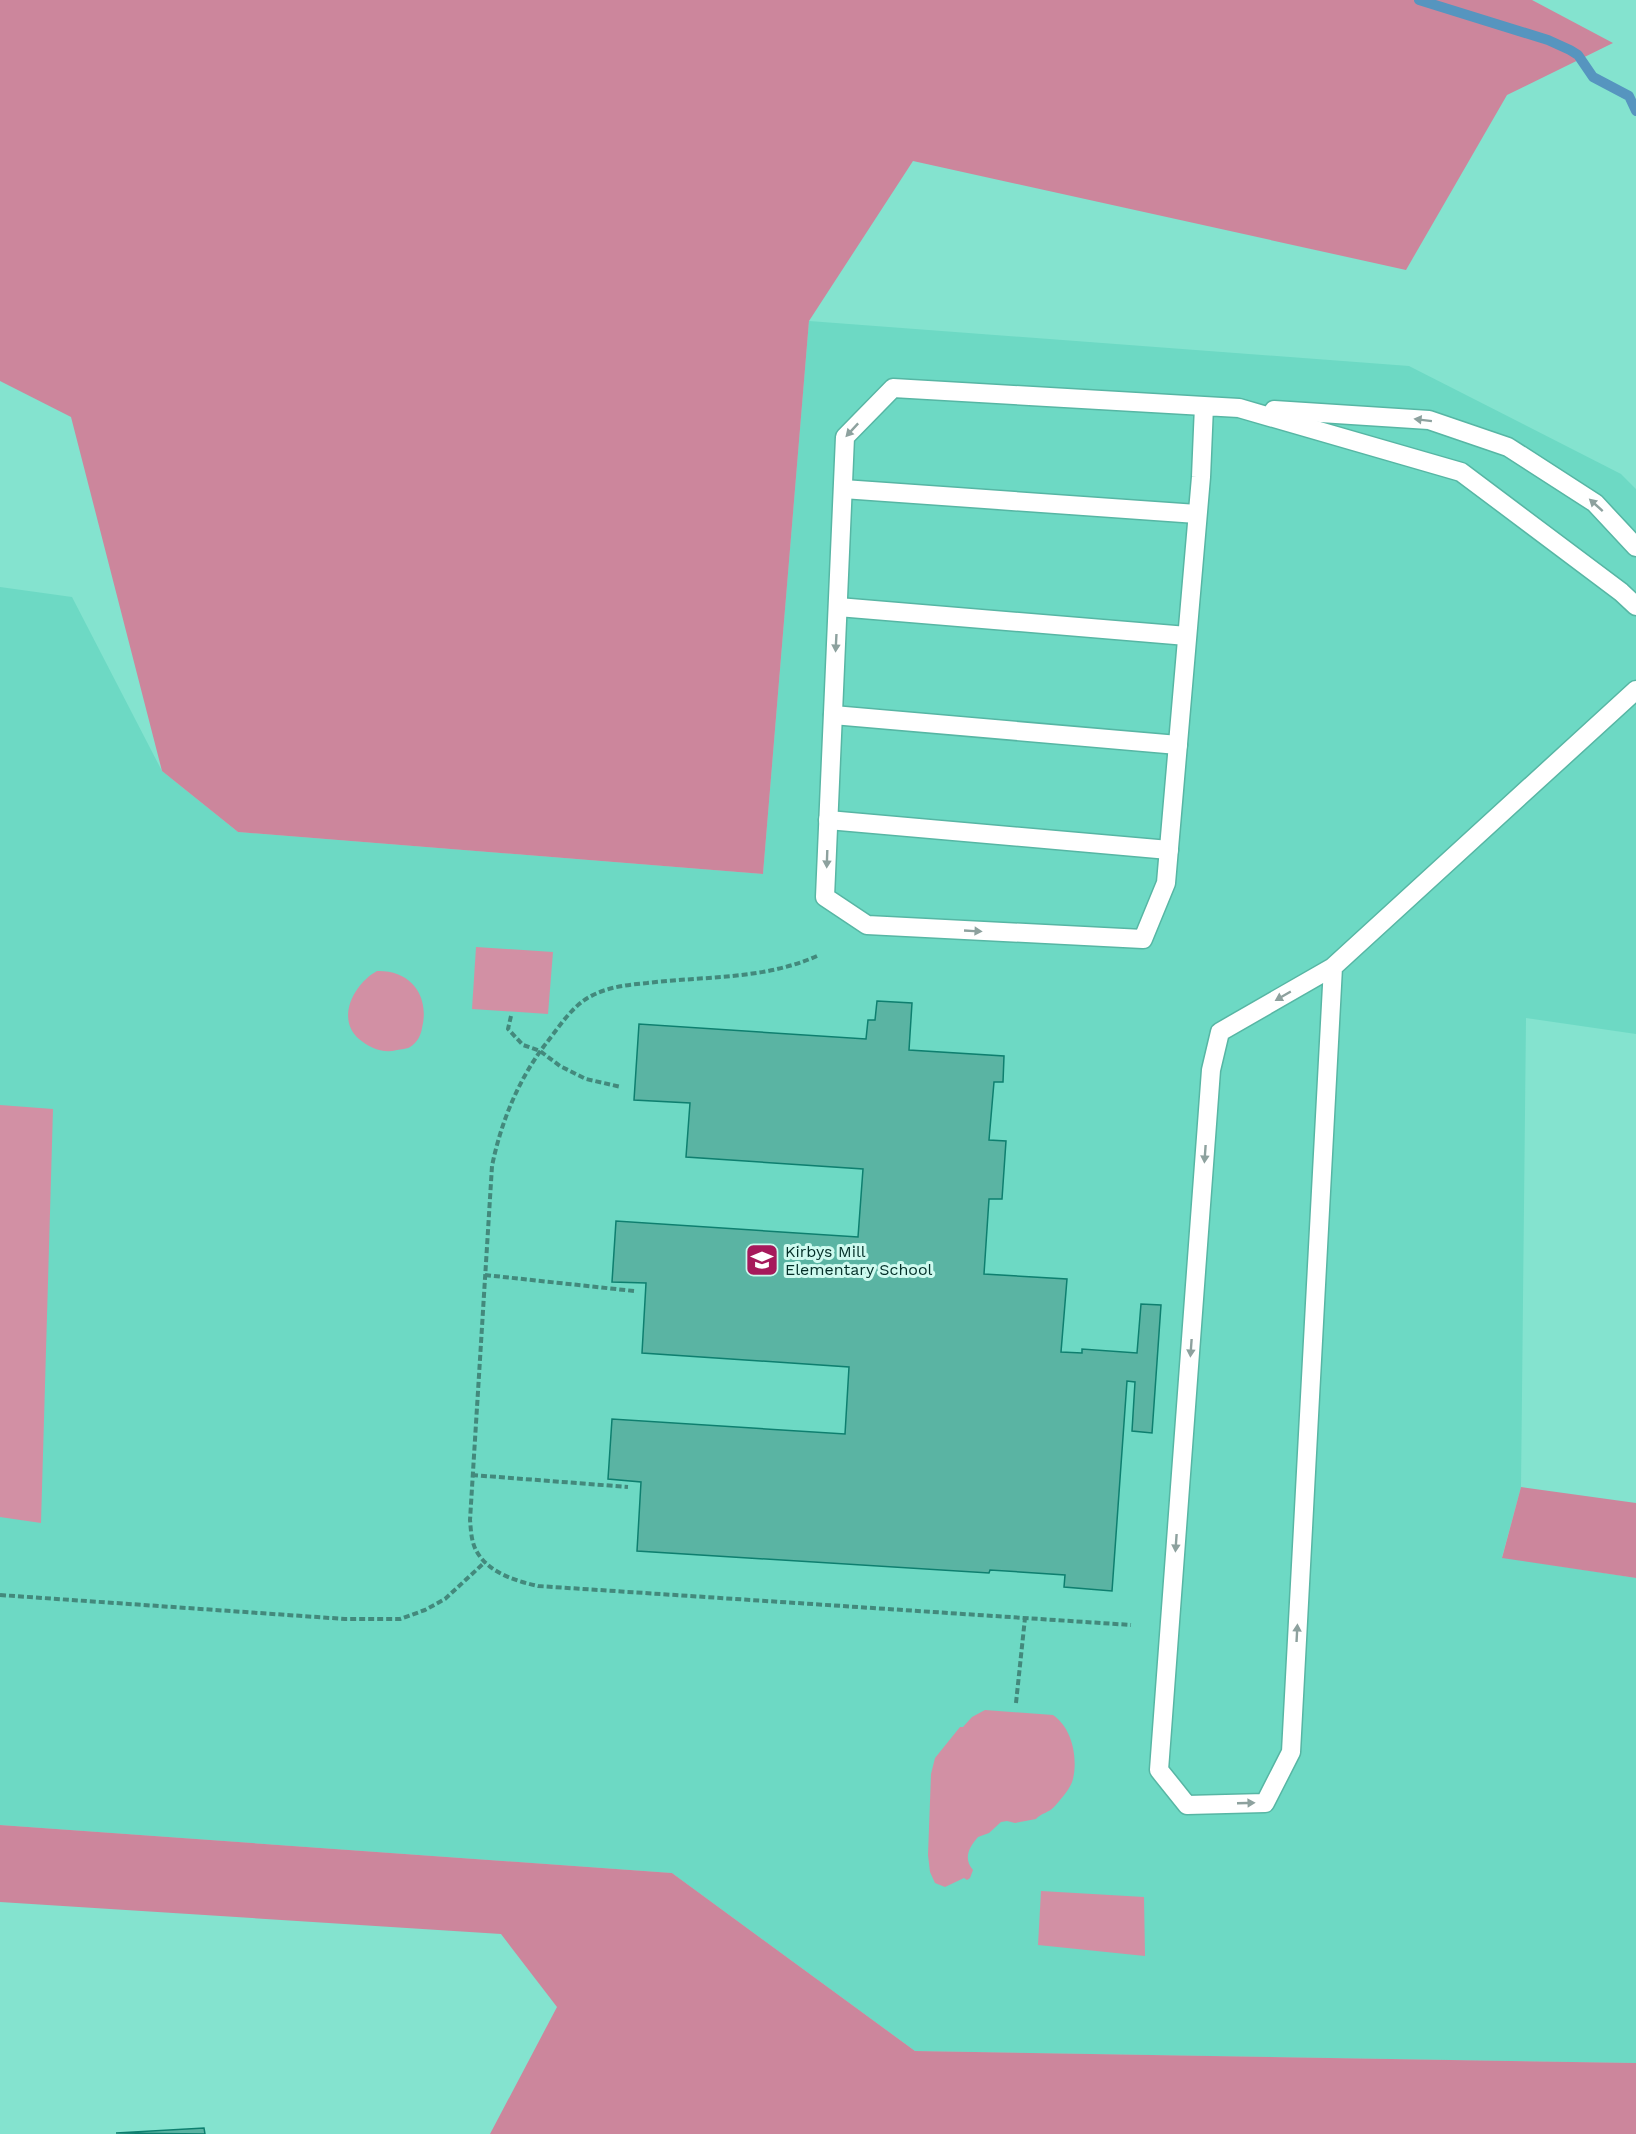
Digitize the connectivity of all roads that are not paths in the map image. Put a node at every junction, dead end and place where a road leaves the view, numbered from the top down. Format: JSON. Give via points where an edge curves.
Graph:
{"nodes":[{"id":1,"x":1204,"y":406,"type":"junction"},
{"id":2,"x":1239,"y":408,"type":"junction"},
{"id":3,"x":843,"y":489,"type":"junction"},
{"id":4,"x":1197,"y":514,"type":"junction"},
{"id":5,"x":1636,"y":547,"type":"edge"},
{"id":6,"x":1636,"y":606,"type":"edge"},
{"id":7,"x":838,"y":608,"type":"junction"},
{"id":8,"x":1187,"y":636,"type":"junction"},
{"id":9,"x":1636,"y":690,"type":"edge"},
{"id":10,"x":833,"y":715,"type":"junction"},
{"id":11,"x":1178,"y":745,"type":"junction"},
{"id":12,"x":828,"y":820,"type":"junction"},
{"id":13,"x":1169,"y":850,"type":"junction"},
{"id":14,"x":1334,"y":967,"type":"junction"}],
"edges":[{"from":1,"to":2,"type":"lane"},
{"from":1,"to":3,"type":"lane","one_way":true,"via":[[893,388],[845,437]]},
{"from":1,"to":4,"type":"lane"},
{"from":5,"to":2,"type":"lane","one_way":true,"via":[[1595,502],[1508,447],[1429,420]]},
{"from":2,"to":6,"type":"lane","via":[[1461,472]]},
{"from":3,"to":4,"type":"lane"},
{"from":3,"to":7,"type":"lane"},
{"from":4,"to":8,"type":"lane"},
{"from":7,"to":8,"type":"lane"},
{"from":7,"to":10,"type":"lane","one_way":true},
{"from":8,"to":11,"type":"lane"},
{"from":9,"to":14,"type":"lane"},
{"from":10,"to":11,"type":"lane"},
{"from":10,"to":12,"type":"lane"},
{"from":11,"to":13,"type":"lane"},
{"from":12,"to":13,"type":"lane"},
{"from":12,"to":13,"type":"lane","one_way":true,"via":[[825,897],[867,926],[1143,939],[1167,883]]},
{"from":14,"to":14,"type":"lane","one_way":true,"via":[[1220,1032],[1211,1070],[1159,1770],[1187,1805],[1265,1803],[1291,1752]]}]}
